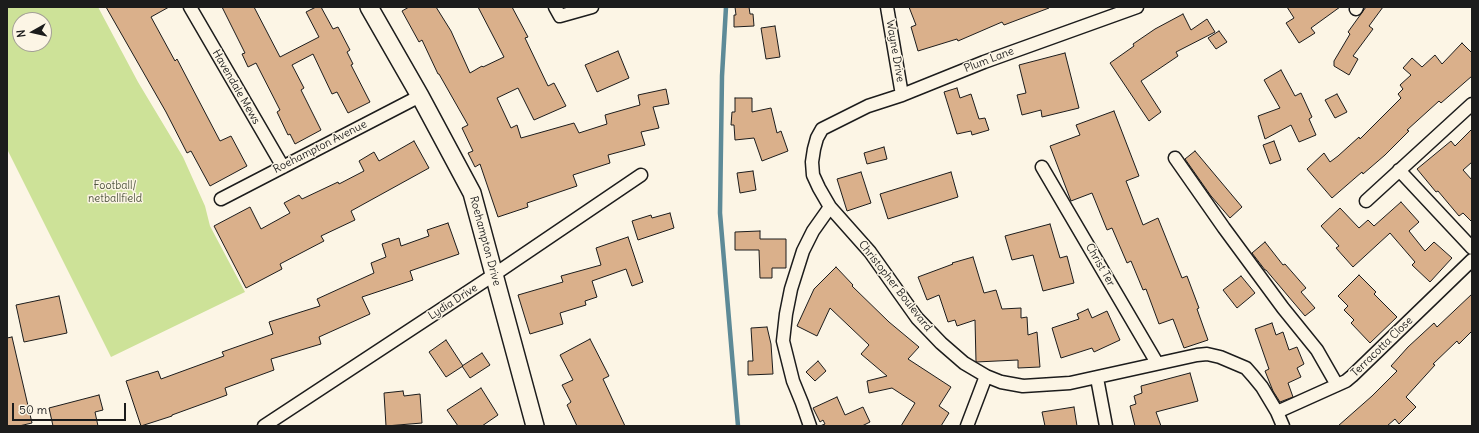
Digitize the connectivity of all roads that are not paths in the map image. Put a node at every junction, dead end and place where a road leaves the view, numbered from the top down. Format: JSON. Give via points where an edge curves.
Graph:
{"nodes":[{"id":1,"x":190,"y":7,"type":"edge"},
{"id":2,"x":369,"y":7,"type":"edge"},
{"id":3,"x":592,"y":7,"type":"edge"},
{"id":4,"x":887,"y":7,"type":"edge"},
{"id":5,"x":1137,"y":7,"type":"edge"},
{"id":6,"x":558,"y":11,"type":"edge"},
{"id":7,"x":902,"y":94,"type":"junction"},
{"id":8,"x":420,"y":96,"type":"junction"},
{"id":9,"x":1472,"y":104,"type":"edge"},
{"id":10,"x":843,"y":118,"type":"joint"},
{"id":11,"x":1175,"y":158,"type":"dead end"},
{"id":12,"x":283,"y":167,"type":"junction"},
{"id":13,"x":1042,"y":167,"type":"dead end"},
{"id":14,"x":1399,"y":170,"type":"junction"},
{"id":15,"x":641,"y":175,"type":"dead end"},
{"id":16,"x":221,"y":199,"type":"dead end"},
{"id":17,"x":1366,"y":201,"type":"dead end"},
{"id":18,"x":830,"y":207,"type":"junction"},
{"id":19,"x":1472,"y":248,"type":"edge"},
{"id":20,"x":1472,"y":260,"type":"edge"},
{"id":21,"x":494,"y":274,"type":"junction"},
{"id":22,"x":1157,"y":363,"type":"junction"},
{"id":23,"x":986,"y":376,"type":"junction"},
{"id":24,"x":1097,"y":378,"type":"junction"},
{"id":25,"x":1337,"y":384,"type":"junction"},
{"id":26,"x":1277,"y":412,"type":"junction"},
{"id":27,"x":264,"y":426,"type":"edge"},
{"id":28,"x":535,"y":426,"type":"edge"},
{"id":29,"x":810,"y":426,"type":"edge"},
{"id":30,"x":967,"y":426,"type":"edge"},
{"id":31,"x":1106,"y":426,"type":"edge"},
{"id":32,"x":1283,"y":426,"type":"edge"}],
"edges":[{"from":1,"to":12,"type":"street","name":"Havendale Mews"},
{"from":2,"to":8,"type":"street","name":"Roehampton Drive"},
{"from":3,"to":6,"type":"street"},
{"from":4,"to":7,"type":"street","name":"Wayne Drive"},
{"from":5,"to":7,"type":"street","name":"Plum Lane"},
{"from":7,"to":10,"type":"street","name":"Plum Lane"},
{"from":8,"to":12,"type":"street","name":"Roehampton Avenue"},
{"from":8,"to":21,"type":"street","name":"Roehampton Drive","via":[[472,193]]},
{"from":9,"to":14,"type":"street"},
{"from":10,"to":18,"type":"street","name":"Christopher Boulevard","via":[[822,129],[817,138],[812,162],[813,175]]},
{"from":11,"to":25,"type":"street","via":[[1283,308],[1317,350]]},
{"from":12,"to":16,"type":"street","name":"Roehampton Avenue"},
{"from":13,"to":22,"type":"street","name":"Christ Ter"},
{"from":14,"to":17,"type":"street"},
{"from":14,"to":19,"type":"street"},
{"from":15,"to":21,"type":"street","name":"Lydia Drive"},
{"from":18,"to":23,"type":"street","name":"Christopher Boulevard","via":[[870,252],[917,318],[964,363]]},
{"from":18,"to":29,"type":"street","via":[[803,251],[786,314],[783,341],[792,381]]},
{"from":20,"to":25,"type":"street","name":"Terracotta Close","via":[[1352,376]]},
{"from":21,"to":27,"type":"street","name":"Lydia Drive"},
{"from":21,"to":28,"type":"street","name":"Roehampton Drive"},
{"from":22,"to":24,"type":"street","name":"Christopher Boulevard"},
{"from":22,"to":26,"type":"street","name":"Christopher Boulevard","via":[[1207,354],[1232,361],[1246,368],[1254,376]]},
{"from":23,"to":24,"type":"street","name":"Christopher Boulevard","via":[[1023,386],[1070,383]]},
{"from":23,"to":30,"type":"street"},
{"from":24,"to":31,"type":"street"},
{"from":25,"to":26,"type":"street","name":"Terracotta Close"},
{"from":26,"to":32,"type":"street","name":"Christopher Boulevard"}]}
